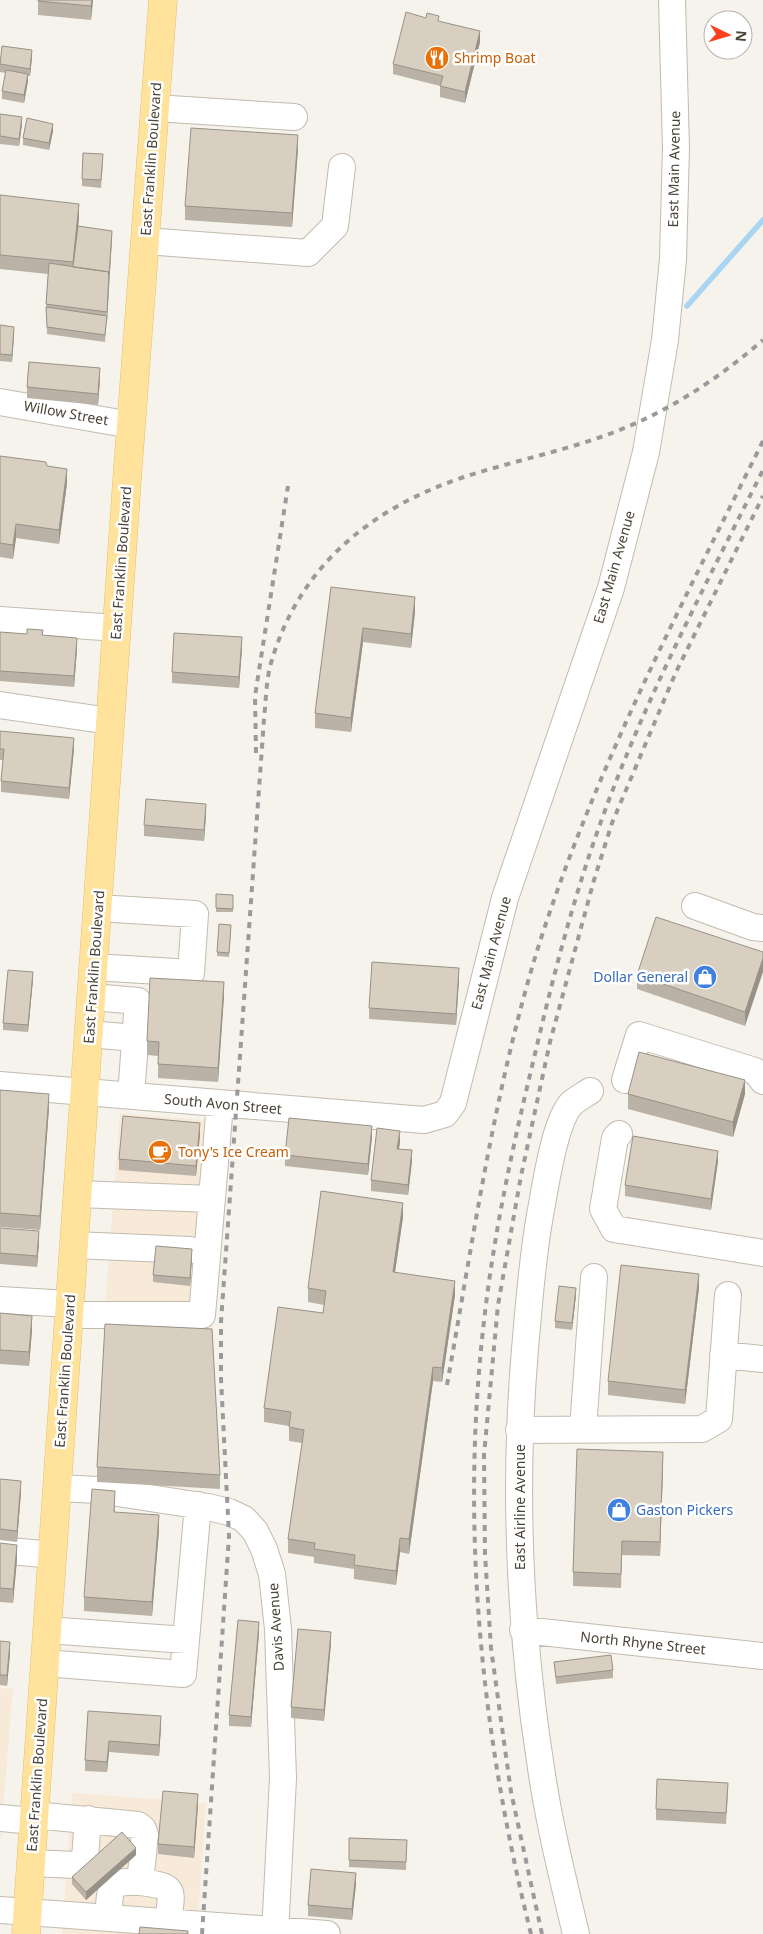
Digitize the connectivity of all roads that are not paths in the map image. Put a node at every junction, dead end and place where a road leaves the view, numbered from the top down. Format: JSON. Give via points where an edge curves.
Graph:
{"nodes":[{"id":1,"x":163,"y":0,"type":"edge"},
{"id":2,"x":672,"y":0,"type":"edge"},
{"id":3,"x":155,"y":108,"type":"junction"},
{"id":4,"x":294,"y":117,"type":"dead end"},
{"id":5,"x":342,"y":167,"type":"dead end"},
{"id":6,"x":145,"y":241,"type":"junction"},
{"id":7,"x":0,"y":402,"type":"edge"},
{"id":8,"x":131,"y":425,"type":"junction"},
{"id":9,"x":0,"y":620,"type":"edge"},
{"id":10,"x":117,"y":628,"type":"junction"},
{"id":11,"x":0,"y":705,"type":"edge"},
{"id":12,"x":110,"y":721,"type":"junction"},
{"id":13,"x":694,"y":906,"type":"dead end"},
{"id":14,"x":98,"y":908,"type":"junction"},
{"id":15,"x":763,"y":928,"type":"edge"},
{"id":16,"x":94,"y":967,"type":"junction"},
{"id":17,"x":92,"y":997,"type":"junction"},
{"id":18,"x":89,"y":1034,"type":"junction"},
{"id":19,"x":135,"y":1038,"type":"junction"},
{"id":20,"x":625,"y":1080,"type":"dead end"},
{"id":21,"x":763,"y":1081,"type":"edge"},
{"id":22,"x":0,"y":1085,"type":"edge"},
{"id":23,"x":590,"y":1091,"type":"dead end"},
{"id":24,"x":84,"y":1092,"type":"junction"},
{"id":25,"x":131,"y":1096,"type":"junction"},
{"id":26,"x":220,"y":1104,"type":"junction"},
{"id":27,"x":445,"y":1114,"type":"joint"},
{"id":28,"x":619,"y":1134,"type":"dead end"},
{"id":29,"x":78,"y":1194,"type":"junction"},
{"id":30,"x":212,"y":1199,"type":"junction"},
{"id":31,"x":74,"y":1245,"type":"junction"},
{"id":32,"x":208,"y":1250,"type":"junction"},
{"id":33,"x":763,"y":1253,"type":"edge"},
{"id":34,"x":594,"y":1277,"type":"dead end"},
{"id":35,"x":728,"y":1294,"type":"dead end"},
{"id":36,"x":0,"y":1300,"type":"edge"},
{"id":37,"x":69,"y":1309,"type":"junction"},
{"id":38,"x":724,"y":1355,"type":"junction"},
{"id":39,"x":763,"y":1359,"type":"edge"},
{"id":40,"x":583,"y":1429,"type":"junction"},
{"id":41,"x":519,"y":1430,"type":"junction"},
{"id":42,"x":57,"y":1488,"type":"junction"},
{"id":43,"x":198,"y":1505,"type":"junction"},
{"id":44,"x":0,"y":1550,"type":"edge"},
{"id":45,"x":52,"y":1555,"type":"junction"},
{"id":46,"x":48,"y":1630,"type":"junction"},
{"id":47,"x":523,"y":1630,"type":"junction"},
{"id":48,"x":186,"y":1640,"type":"junction"},
{"id":49,"x":763,"y":1656,"type":"edge"},
{"id":50,"x":45,"y":1663,"type":"junction"},
{"id":51,"x":0,"y":1818,"type":"edge"},
{"id":52,"x":34,"y":1818,"type":"junction"},
{"id":53,"x":88,"y":1819,"type":"junction"},
{"id":54,"x":30,"y":1863,"type":"junction"},
{"id":55,"x":140,"y":1882,"type":"junction"},
{"id":56,"x":0,"y":1910,"type":"edge"},
{"id":57,"x":26,"y":1923,"type":"edge"},
{"id":58,"x":102,"y":1923,"type":"edge"},
{"id":59,"x":168,"y":1923,"type":"junction"},
{"id":60,"x":275,"y":1933,"type":"edge"},
{"id":61,"x":327,"y":1934,"type":"edge"},
{"id":62,"x":576,"y":1934,"type":"edge"}],
"edges":[{"from":1,"to":3,"type":"main road","name":"East Franklin Boulevard"},
{"from":2,"to":27,"type":"street","name":"East Main Avenue","via":[[676,148],[672,259],[665,340],[646,452],[610,588],[505,898],[456,1097]]},
{"from":3,"to":4,"type":"street"},
{"from":3,"to":6,"type":"main road","name":"East Franklin Boulevard"},
{"from":5,"to":6,"type":"street","via":[[335,226],[308,253]]},
{"from":6,"to":8,"type":"main road","name":"East Franklin Boulevard"},
{"from":7,"to":8,"type":"street","name":"Willow Street"},
{"from":8,"to":10,"type":"main road","name":"East Franklin Boulevard"},
{"from":9,"to":10,"type":"street"},
{"from":10,"to":12,"type":"main road","name":"East Franklin Boulevard"},
{"from":11,"to":12,"type":"street"},
{"from":12,"to":14,"type":"main road","name":"East Franklin Boulevard"},
{"from":13,"to":15,"type":"street"},
{"from":14,"to":16,"type":"main road","name":"East Franklin Boulevard"},
{"from":14,"to":16,"type":"street","via":[[195,914],[192,963],[191,973]]},
{"from":16,"to":17,"type":"main road","name":"East Franklin Boulevard"},
{"from":17,"to":18,"type":"main road","name":"East Franklin Boulevard"},
{"from":17,"to":19,"type":"street","via":[[138,1001]]},
{"from":18,"to":19,"type":"street"},
{"from":18,"to":24,"type":"main road","name":"East Franklin Boulevard"},
{"from":19,"to":25,"type":"street"},
{"from":20,"to":21,"type":"street","via":[[639,1035],[756,1071]]},
{"from":22,"to":24,"type":"street","name":"South Avon Street"},
{"from":23,"to":41,"type":"street","name":"East Airline Avenue","via":[[571,1104],[558,1132],[550,1161],[533,1257]]},
{"from":24,"to":25,"type":"street","name":"South Avon Street"},
{"from":24,"to":29,"type":"main road","name":"East Franklin Boulevard"},
{"from":25,"to":26,"type":"street","name":"South Avon Street"},
{"from":26,"to":27,"type":"street","name":"South Avon Street","via":[[424,1120]]},
{"from":26,"to":30,"type":"street"},
{"from":28,"to":33,"type":"street","via":[[615,1138],[604,1209],[614,1229]]},
{"from":29,"to":30,"type":"street"},
{"from":29,"to":31,"type":"main road","name":"East Franklin Boulevard"},
{"from":30,"to":32,"type":"street"},
{"from":31,"to":32,"type":"street"},
{"from":31,"to":37,"type":"main road","name":"East Franklin Boulevard"},
{"from":32,"to":37,"type":"street","via":[[202,1315]]},
{"from":34,"to":40,"type":"street"},
{"from":35,"to":38,"type":"street"},
{"from":36,"to":37,"type":"street"},
{"from":37,"to":42,"type":"main road","name":"East Franklin Boulevard"},
{"from":38,"to":39,"type":"street"},
{"from":38,"to":40,"type":"street","via":[[719,1419],[702,1429]]},
{"from":40,"to":41,"type":"street"},
{"from":41,"to":47,"type":"street","name":"East Airline Avenue","via":[[518,1541]]},
{"from":42,"to":43,"type":"street","name":"Davis Avenue","via":[[98,1490]]},
{"from":42,"to":45,"type":"main road","name":"East Franklin Boulevard"},
{"from":43,"to":48,"type":"street"},
{"from":43,"to":60,"type":"street","name":"Davis Avenue","via":[[244,1519],[255,1531],[272,1574],[278,1629],[282,1778]]},
{"from":44,"to":45,"type":"street"},
{"from":45,"to":46,"type":"main road","name":"East Franklin Boulevard"},
{"from":46,"to":48,"type":"street"},
{"from":46,"to":50,"type":"main road","name":"East Franklin Boulevard"},
{"from":47,"to":49,"type":"street","name":"North Rhyne Street"},
{"from":47,"to":62,"type":"street","name":"East Airline Avenue","via":[[541,1769]]},
{"from":48,"to":50,"type":"street","via":[[183,1674]]},
{"from":50,"to":52,"type":"main road","name":"East Franklin Boulevard"},
{"from":51,"to":52,"type":"street"},
{"from":52,"to":53,"type":"street"},
{"from":52,"to":54,"type":"main road","name":"East Franklin Boulevard"},
{"from":53,"to":54,"type":"street","via":[[82,1863]]},
{"from":53,"to":55,"type":"street","via":[[138,1825],[143,1829]]},
{"from":54,"to":57,"type":"main road","name":"East Franklin Boulevard"},
{"from":55,"to":58,"type":"street","via":[[115,1884]]},
{"from":55,"to":59,"type":"street","via":[[168,1889],[171,1895]]},
{"from":56,"to":57,"type":"street"},
{"from":57,"to":58,"type":"street"},
{"from":58,"to":59,"type":"street"},
{"from":59,"to":60,"type":"street"},
{"from":60,"to":61,"type":"street"}]}
